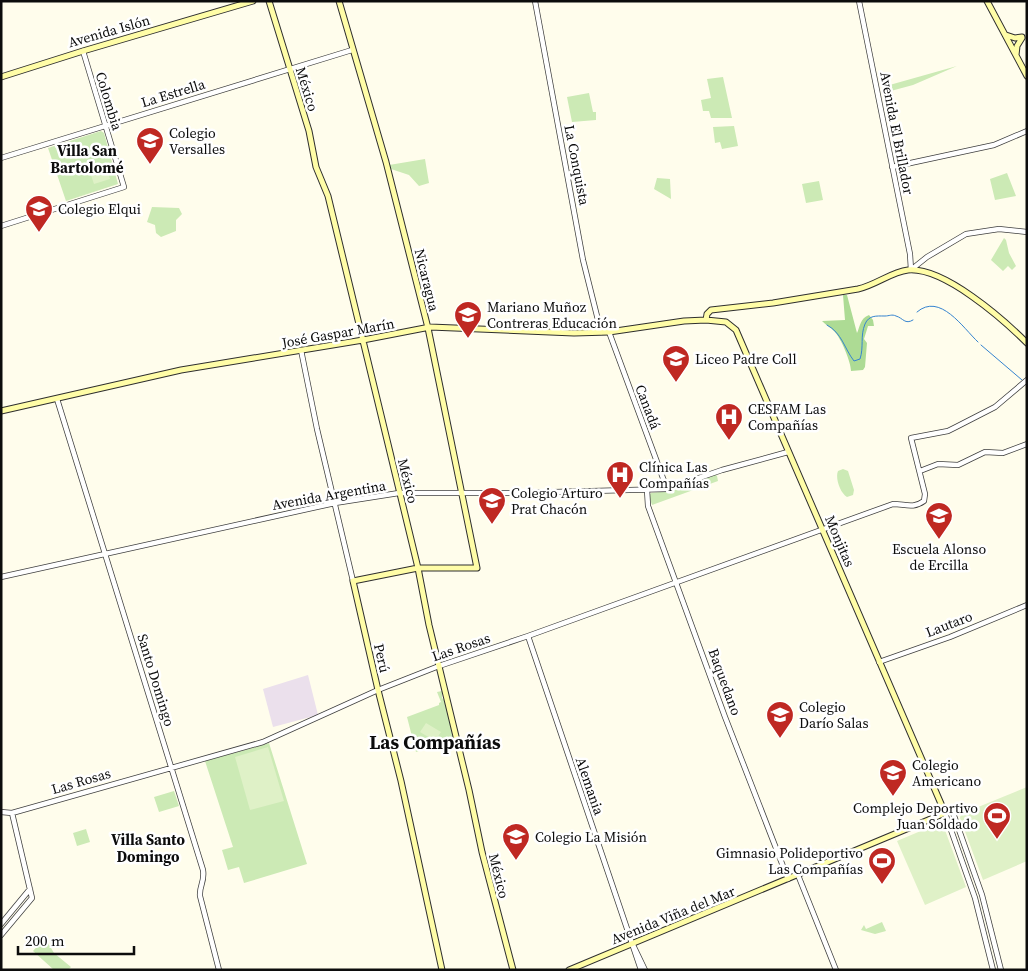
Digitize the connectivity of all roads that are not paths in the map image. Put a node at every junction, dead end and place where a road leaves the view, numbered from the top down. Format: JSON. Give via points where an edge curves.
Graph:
{"nodes":[{"id":1,"x":253,"y":1,"type":"edge"},
{"id":2,"x":269,"y":1,"type":"edge"},
{"id":3,"x":339,"y":1,"type":"edge"},
{"id":4,"x":859,"y":1,"type":"edge"},
{"id":5,"x":987,"y":1,"type":"edge"},
{"id":6,"x":535,"y":2,"type":"edge"},
{"id":7,"x":1004,"y":33,"type":"junction"},
{"id":8,"x":1024,"y":36,"type":"edge"},
{"id":9,"x":1010,"y":44,"type":"junction"},
{"id":10,"x":83,"y":50,"type":"junction"},
{"id":11,"x":352,"y":50,"type":"junction"},
{"id":12,"x":1016,"y":56,"type":"junction"},
{"id":13,"x":290,"y":69,"type":"junction"},
{"id":14,"x":1027,"y":76,"type":"edge"},
{"id":15,"x":1,"y":77,"type":"edge"},
{"id":16,"x":105,"y":126,"type":"junction"},
{"id":17,"x":1027,"y":131,"type":"edge"},
{"id":18,"x":1,"y":158,"type":"edge"},
{"id":19,"x":892,"y":167,"type":"junction"},
{"id":20,"x":1,"y":226,"type":"edge"},
{"id":21,"x":1027,"y":232,"type":"edge"},
{"id":22,"x":911,"y":270,"type":"junction"},
{"id":23,"x":706,"y":320,"type":"junction"},
{"id":24,"x":684,"y":321,"type":"joint"},
{"id":25,"x":428,"y":328,"type":"junction"},
{"id":26,"x":601,"y":332,"type":"junction"},
{"id":27,"x":609,"y":332,"type":"junction"},
{"id":28,"x":363,"y":340,"type":"junction"},
{"id":29,"x":1027,"y":343,"type":"edge"},
{"id":30,"x":301,"y":350,"type":"junction"},
{"id":31,"x":1027,"y":380,"type":"edge"},
{"id":32,"x":57,"y":399,"type":"junction"},
{"id":33,"x":1,"y":411,"type":"edge"},
{"id":34,"x":1027,"y":444,"type":"edge"},
{"id":35,"x":788,"y":452,"type":"junction"},
{"id":36,"x":920,"y":471,"type":"junction"},
{"id":37,"x":668,"y":489,"type":"junction"},
{"id":38,"x":647,"y":490,"type":"junction"},
{"id":39,"x":400,"y":493,"type":"junction"},
{"id":40,"x":461,"y":493,"type":"junction"},
{"id":41,"x":335,"y":502,"type":"junction"},
{"id":42,"x":823,"y":530,"type":"junction"},
{"id":43,"x":104,"y":553,"type":"junction"},
{"id":44,"x":418,"y":568,"type":"junction"},
{"id":45,"x":1,"y":576,"type":"edge"},
{"id":46,"x":353,"y":581,"type":"junction"},
{"id":47,"x":676,"y":581,"type":"junction"},
{"id":48,"x":1027,"y":605,"type":"edge"},
{"id":49,"x":528,"y":636,"type":"junction"},
{"id":50,"x":879,"y":662,"type":"junction"},
{"id":51,"x":439,"y":666,"type":"junction"},
{"id":52,"x":378,"y":690,"type":"junction"},
{"id":53,"x":170,"y":768,"type":"junction"},
{"id":54,"x":1,"y":812,"type":"edge"},
{"id":55,"x":12,"y":813,"type":"junction"},
{"id":56,"x":945,"y":813,"type":"junction"},
{"id":57,"x":798,"y":875,"type":"junction"},
{"id":58,"x":788,"y":879,"type":"junction"},
{"id":59,"x":30,"y":889,"type":"junction"},
{"id":60,"x":1,"y":924,"type":"edge"},
{"id":61,"x":1,"y":935,"type":"edge"},
{"id":62,"x":632,"y":944,"type":"junction"},
{"id":63,"x":219,"y":970,"type":"edge"},
{"id":64,"x":442,"y":970,"type":"edge"},
{"id":65,"x":513,"y":970,"type":"edge"},
{"id":66,"x":570,"y":970,"type":"edge"},
{"id":67,"x":643,"y":970,"type":"edge"},
{"id":68,"x":836,"y":970,"type":"edge"},
{"id":69,"x":993,"y":970,"type":"edge"},
{"id":70,"x":1001,"y":970,"type":"edge"}],
"edges":[{"from":1,"to":10,"type":"main road","name":"Avenida Islón"},
{"from":2,"to":13,"type":"main road","name":"México"},
{"from":3,"to":11,"type":"main road","name":"Nicaragua"},
{"from":4,"to":19,"type":"street","name":"Avenida El Brillador"},
{"from":5,"to":7,"type":"main road"},
{"from":6,"to":26,"type":"street","name":"La Conquista","via":[[583,260]]},
{"from":7,"to":8,"type":"main road","via":[[1013,38]]},
{"from":7,"to":9,"type":"main road"},
{"from":8,"to":9,"type":"main road"},
{"from":8,"to":12,"type":"main road","via":[[1017,46]]},
{"from":9,"to":12,"type":"main road"},
{"from":10,"to":15,"type":"main road","name":"Avenida Islón"},
{"from":10,"to":16,"type":"street","name":"Colombia"},
{"from":11,"to":13,"type":"street","name":"La Estrella"},
{"from":11,"to":25,"type":"main road","name":"Nicaragua","via":[[386,162]]},
{"from":12,"to":14,"type":"main road"},
{"from":13,"to":16,"type":"street","name":"La Estrella"},
{"from":13,"to":28,"type":"main road","name":"México","via":[[309,131],[316,168],[328,196]]},
{"from":16,"to":18,"type":"street","name":"La Estrella"},
{"from":16,"to":20,"type":"street","name":"Colombia","via":[[124,187]]},
{"from":17,"to":19,"type":"street","via":[[990,146]]},
{"from":19,"to":22,"type":"street","name":"Avenida El Brillador"},
{"from":21,"to":22,"type":"street","via":[[998,229],[966,234]]},
{"from":22,"to":23,"type":"main road","via":[[858,289],[773,304],[711,310]]},
{"from":22,"to":29,"type":"main road","via":[[931,274],[953,284]]},
{"from":23,"to":24,"type":"main road","name":"Monjitas"},
{"from":23,"to":35,"type":"main road","name":"Monjitas","via":[[726,322],[736,330]]},
{"from":24,"to":27,"type":"main road","name":"José Gaspar Marín"},
{"from":25,"to":26,"type":"main road","name":"José Gaspar Marín"},
{"from":25,"to":28,"type":"main road","name":"José Gaspar Marín"},
{"from":25,"to":40,"type":"main road","name":"Nicaragua"},
{"from":26,"to":27,"type":"main road","name":"José Gaspar Marín"},
{"from":27,"to":37,"type":"street","name":"Canadá"},
{"from":28,"to":30,"type":"main road","name":"José Gaspar Marín"},
{"from":28,"to":39,"type":"main road","name":"México"},
{"from":30,"to":32,"type":"main road","name":"José Gaspar Marín","via":[[181,370]]},
{"from":30,"to":41,"type":"street","name":"Perú"},
{"from":31,"to":36,"type":"street","via":[[995,407],[956,427],[911,438]]},
{"from":32,"to":33,"type":"main road","name":"José Gaspar Marín"},
{"from":32,"to":43,"type":"street","name":"Santo Domingo"},
{"from":34,"to":36,"type":"street","via":[[1003,453],[985,452],[958,465],[938,464]]},
{"from":35,"to":37,"type":"street","name":"Avenida Argentina"},
{"from":35,"to":42,"type":"main road","name":"Monjitas"},
{"from":36,"to":42,"type":"street","name":"Las Rosas","via":[[926,498],[921,503],[913,507],[893,504]]},
{"from":37,"to":38,"type":"street","name":"Avenida Argentina"},
{"from":38,"to":40,"type":"street","name":"Avenida Argentina"},
{"from":38,"to":47,"type":"street","name":"Baquedano","via":[[648,506]]},
{"from":39,"to":40,"type":"street","name":"Avenida Argentina"},
{"from":39,"to":41,"type":"street","name":"Avenida Argentina"},
{"from":39,"to":44,"type":"main road","name":"México"},
{"from":40,"to":44,"type":"main road","name":"Nicaragua","via":[[477,568]]},
{"from":41,"to":43,"type":"street","name":"Avenida Argentina"},
{"from":41,"to":46,"type":"street","name":"Perú"},
{"from":42,"to":47,"type":"street","name":"Las Rosas"},
{"from":42,"to":50,"type":"main road","name":"Monjitas"},
{"from":43,"to":45,"type":"street","name":"Avenida Argentina"},
{"from":43,"to":53,"type":"street","name":"Santo Domingo"},
{"from":44,"to":46,"type":"main road"},
{"from":44,"to":51,"type":"main road","name":"México"},
{"from":46,"to":52,"type":"main road","name":"Perú"},
{"from":47,"to":49,"type":"street","name":"Las Rosas"},
{"from":47,"to":58,"type":"street","name":"Baquedano"},
{"from":48,"to":50,"type":"street","name":"Lautaro"},
{"from":49,"to":51,"type":"street","name":"Las Rosas"},
{"from":49,"to":62,"type":"street","name":"Alemania"},
{"from":50,"to":56,"type":"main road","name":"Monjitas"},
{"from":51,"to":52,"type":"street","name":"Las Rosas"},
{"from":51,"to":65,"type":"main road","name":"México"},
{"from":52,"to":53,"type":"street","name":"Las Rosas","via":[[263,742]]},
{"from":52,"to":64,"type":"main road","name":"Perú"},
{"from":53,"to":55,"type":"street","name":"Las Rosas"},
{"from":53,"to":63,"type":"street","name":"Santo Domingo","via":[[203,873],[200,895]]},
{"from":54,"to":55,"type":"street","name":"Las Rosas"},
{"from":55,"to":59,"type":"street"},
{"from":56,"to":57,"type":"main road","name":"Avenida Viña del Mar"},
{"from":56,"to":69,"type":"street","via":[[975,898]]},
{"from":56,"to":70,"type":"street","name":"Avenida Viña del Mar","via":[[952,810],[982,895]]},
{"from":57,"to":58,"type":"main road","name":"Avenida Viña del Mar"},
{"from":57,"to":68,"type":"street"},
{"from":58,"to":62,"type":"main road","name":"Avenida Viña del Mar"},
{"from":59,"to":60,"type":"street"},
{"from":59,"to":61,"type":"street","via":[[32,898]]},
{"from":62,"to":66,"type":"main road","name":"Avenida Viña del Mar"},
{"from":62,"to":67,"type":"street","name":"Alemania"}]}
